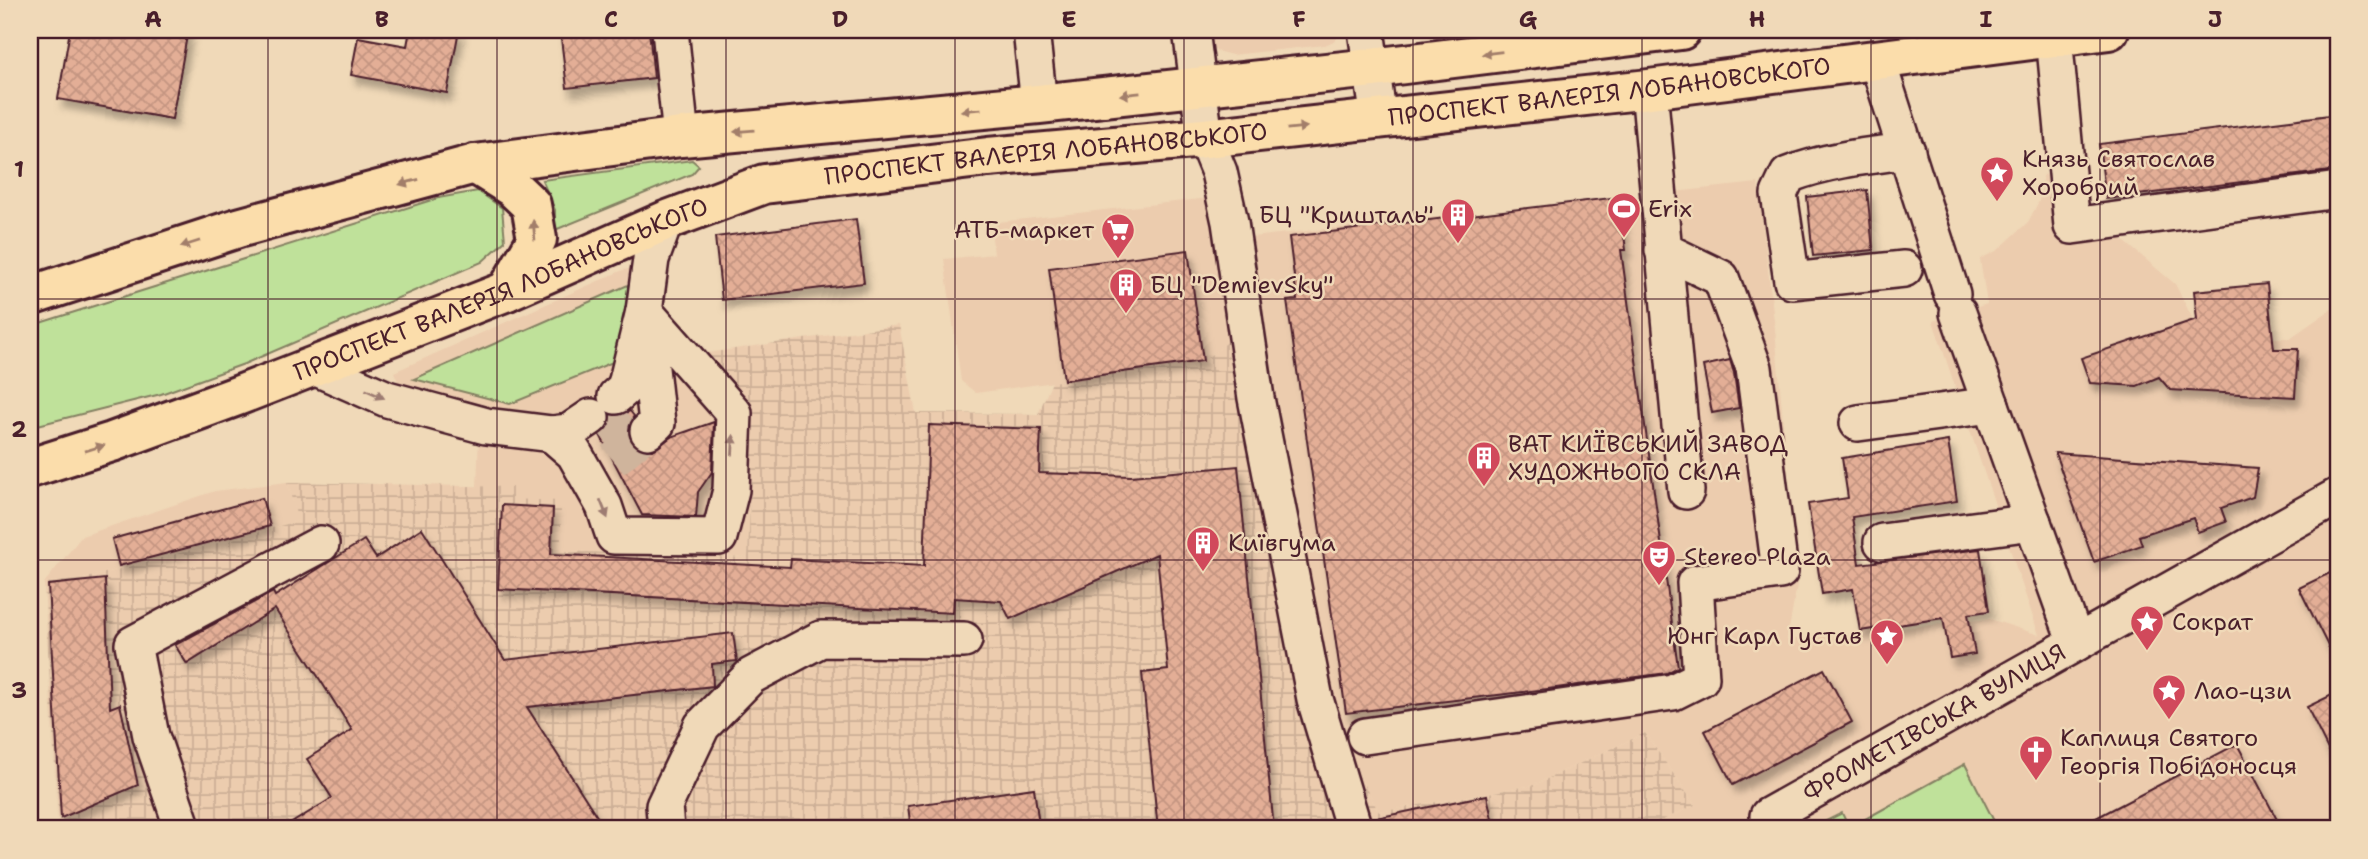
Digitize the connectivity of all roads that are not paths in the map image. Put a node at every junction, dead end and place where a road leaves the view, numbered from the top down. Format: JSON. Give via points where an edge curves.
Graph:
{"nodes":[{"id":1,"x":670,"y":30,"type":"edge"},
{"id":2,"x":1031,"y":30,"type":"edge"},
{"id":3,"x":1191,"y":30,"type":"edge"},
{"id":4,"x":1366,"y":30,"type":"edge"},
{"id":5,"x":1681,"y":30,"type":"edge"},
{"id":6,"x":2109,"y":30,"type":"edge"},
{"id":7,"x":2054,"y":36,"type":"junction"},
{"id":8,"x":1877,"y":60,"type":"junction"},
{"id":9,"x":1372,"y":68,"type":"junction"},
{"id":10,"x":1198,"y":87,"type":"junction"},
{"id":11,"x":1649,"y":89,"type":"junction"},
{"id":12,"x":1039,"y":104,"type":"junction"},
{"id":13,"x":1380,"y":120,"type":"junction"},
{"id":14,"x":681,"y":137,"type":"junction"},
{"id":15,"x":1205,"y":138,"type":"junction"},
{"id":16,"x":1908,"y":152,"type":"junction"},
{"id":17,"x":475,"y":164,"type":"junction"},
{"id":18,"x":2338,"y":190,"type":"edge"},
{"id":19,"x":665,"y":221,"type":"junction"},
{"id":20,"x":1663,"y":250,"type":"junction"},
{"id":21,"x":1904,"y":269,"type":"dead end"},
{"id":22,"x":507,"y":291,"type":"junction"},
{"id":23,"x":30,"y":296,"type":"edge"},
{"id":24,"x":644,"y":311,"type":"junction"},
{"id":25,"x":312,"y":366,"type":"junction"},
{"id":26,"x":1991,"y":405,"type":"junction"},
{"id":27,"x":1858,"y":422,"type":"dead end"},
{"id":28,"x":601,"y":435,"type":"junction"},
{"id":29,"x":30,"y":468,"type":"edge"},
{"id":30,"x":1686,"y":491,"type":"dead end"},
{"id":31,"x":2338,"y":496,"type":"edge"},
{"id":32,"x":2033,"y":522,"type":"junction"},
{"id":33,"x":1882,"y":542,"type":"dead end"},
{"id":34,"x":321,"y":544,"type":"dead end"},
{"id":35,"x":964,"y":640,"type":"dead end"},
{"id":36,"x":2076,"y":643,"type":"junction"},
{"id":37,"x":1364,"y":736,"type":"dead end"},
{"id":38,"x":183,"y":829,"type":"edge"},
{"id":39,"x":666,"y":829,"type":"edge"},
{"id":40,"x":1354,"y":829,"type":"edge"},
{"id":41,"x":1774,"y":829,"type":"edge"}],
"edges":[{"from":1,"to":14,"type":"street"},
{"from":2,"to":12,"type":"street"},
{"from":3,"to":10,"type":"street"},
{"from":4,"to":9,"type":"street"},
{"from":5,"to":9,"type":"main road","name":"ПРОСПЕКТ ВАЛЕРІЯ ЛОБАНОВСЬКОГО","one_way":true},
{"from":6,"to":7,"type":"main road","name":"ПРОСПЕКТ ВАЛЕРІЯ ЛОБАНОВСЬКОГО"},
{"from":7,"to":8,"type":"main road","name":"ПРОСПЕКТ ВАЛЕРІЯ ЛОБАНОВСЬКОГО"},
{"from":7,"to":18,"type":"street","via":[[2072,226]]},
{"from":8,"to":11,"type":"main road","name":"ПРОСПЕКТ ВАЛЕРІЯ ЛОБАНОВСЬКОГО"},
{"from":8,"to":16,"type":"street","name":"ФРОМЕТІВСЬКА ВУЛИЦЯ"},
{"from":9,"to":10,"type":"main road","name":"ПРОСПЕКТ ВАЛЕРІЯ ЛОБАНОВСЬКОГО"},
{"from":9,"to":13,"type":"street"},
{"from":10,"to":12,"type":"main road","name":"ПРОСПЕКТ ВАЛЕРІЯ ЛОБАНОВСЬКОГО","one_way":true},
{"from":10,"to":15,"type":"street"},
{"from":11,"to":13,"type":"main road","name":"ПРОСПЕКТ ВАЛЕРІЯ ЛОБАНОВСЬКОГО"},
{"from":11,"to":20,"type":"street"},
{"from":12,"to":14,"type":"main road","name":"ПРОСПЕКТ ВАЛЕРІЯ ЛОБАНОВСЬКОГО","one_way":true},
{"from":15,"to":13,"type":"main road","name":"ПРОСПЕКТ ВАЛЕРІЯ ЛОБАНОВСЬКОГО","one_way":true},
{"from":14,"to":17,"type":"main road","name":"ПРОСПЕКТ ВАЛЕРІЯ ЛОБАНОВСЬКОГО"},
{"from":15,"to":19,"type":"main road","name":"ПРОСПЕКТ ВАЛЕРІЯ ЛОБАНОВСЬКОГО","via":[[988,157],[764,184]]},
{"from":15,"to":40,"type":"street","via":[[1219,172],[1230,222],[1256,398],[1315,699]]},
{"from":16,"to":21,"type":"street","via":[[1814,165],[1788,175],[1779,194],[1792,281]]},
{"from":16,"to":26,"type":"street","name":"ФРОМЕТІВСЬКА ВУЛИЦЯ"},
{"from":22,"to":17,"type":"main road","one_way":true,"via":[[537,239],[531,205]]},
{"from":17,"to":23,"type":"main road","name":"ПРОСПЕКТ ВАЛЕРІЯ ЛОБАНОВСЬКОГО","one_way":true,"via":[[238,228]]},
{"from":19,"to":22,"type":"main road","name":"ПРОСПЕКТ ВАЛЕРІЯ ЛОБАНОВСЬКОГО"},
{"from":19,"to":24,"type":"street","via":[[651,259]]},
{"from":20,"to":30,"type":"street"},
{"from":20,"to":37,"type":"street","via":[[1721,278],[1754,368],[1780,571],[1695,583],[1702,678],[1673,692]]},
{"from":22,"to":25,"type":"main road","name":"ПРОСПЕКТ ВАЛЕРІЯ ЛОБАНОВСЬКОГО"},
{"from":24,"to":28,"type":"street","via":[[639,404]]},
{"from":28,"to":24,"type":"street","one_way":true,"via":[[604,506],[614,536],[719,537],[731,490],[734,413]]},
{"from":25,"to":28,"type":"street","one_way":true,"via":[[387,399],[486,426]]},
{"from":29,"to":25,"type":"main road","name":"ПРОСПЕКТ ВАЛЕРІЯ ЛОБАНОВСЬКОГО","one_way":true},
{"from":26,"to":27,"type":"street"},
{"from":26,"to":32,"type":"street","name":"ФРОМЕТІВСЬКА ВУЛИЦЯ"},
{"from":31,"to":36,"type":"street","name":"ФРОМЕТІВСЬКА ВУЛИЦЯ"},
{"from":32,"to":33,"type":"street"},
{"from":32,"to":36,"type":"street","name":"ФРОМЕТІВСЬКА ВУЛИЦЯ"},
{"from":34,"to":38,"type":"street","via":[[133,644],[151,736]]},
{"from":35,"to":39,"type":"street","via":[[821,639],[751,676],[702,726],[664,806]]},
{"from":36,"to":41,"type":"street","name":"ФРОМЕТІВСЬКА ВУЛИЦЯ","via":[[1768,816]]}]}
